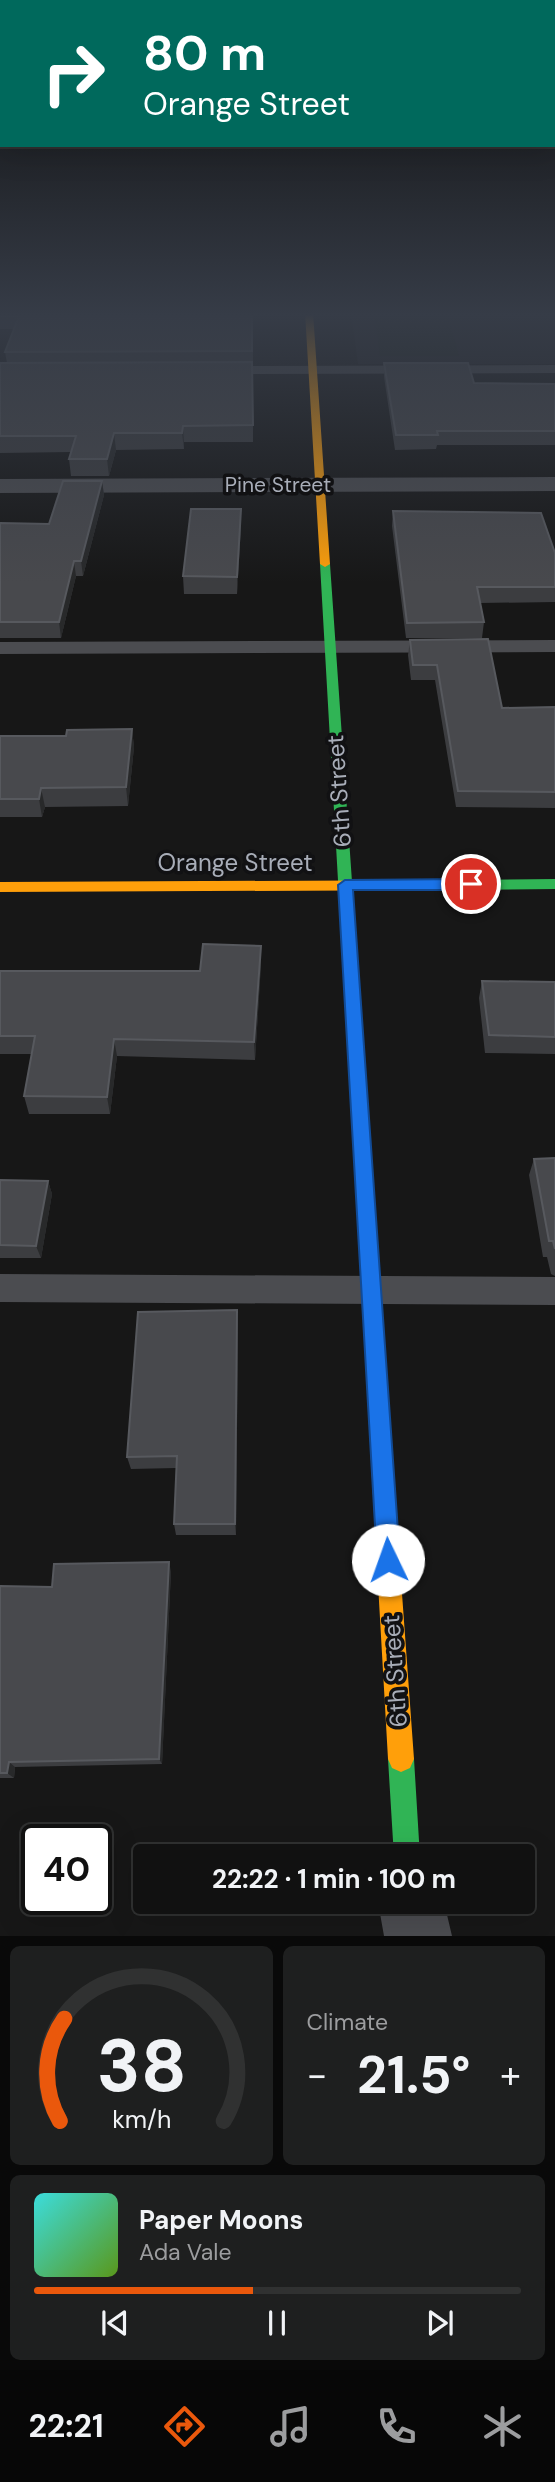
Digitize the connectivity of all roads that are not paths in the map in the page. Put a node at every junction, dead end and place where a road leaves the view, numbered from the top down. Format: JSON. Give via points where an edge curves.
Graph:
{"nodes":[{"id":1,"x":315,"y":402,"type":"edge"},
{"id":2,"x":320,"y":484,"type":"junction"},
{"id":3,"x":555,"y":484,"type":"edge"},
{"id":4,"x":0,"y":485,"type":"edge"},
{"id":5,"x":555,"y":646,"type":"edge"},
{"id":6,"x":330,"y":647,"type":"junction"},
{"id":7,"x":0,"y":648,"type":"edge"},
{"id":8,"x":555,"y":884,"type":"edge"},
{"id":9,"x":345,"y":885,"type":"junction"},
{"id":10,"x":0,"y":887,"type":"edge"},
{"id":11,"x":0,"y":1288,"type":"edge"},
{"id":12,"x":371,"y":1290,"type":"junction"},
{"id":13,"x":555,"y":1291,"type":"edge"},
{"id":14,"x":406,"y":1844,"type":"edge"},
{"id":15,"x":413,"y":1914,"type":"edge"},
{"id":16,"x":418,"y":1936,"type":"edge"}],
"edges":[{"from":1,"to":2,"type":"street","name":"6th Street"},
{"from":2,"to":3,"type":"street","name":"Pine Street"},
{"from":2,"to":4,"type":"street","name":"Pine Street"},
{"from":2,"to":6,"type":"street","name":"6th Street"},
{"from":5,"to":6,"type":"lane"},
{"from":6,"to":7,"type":"lane"},
{"from":6,"to":9,"type":"street","name":"6th Street"},
{"from":8,"to":9,"type":"street","name":"Orange Street"},
{"from":9,"to":10,"type":"street","name":"Orange Street"},
{"from":9,"to":12,"type":"street","name":"6th Street"},
{"from":11,"to":12,"type":"lane"},
{"from":12,"to":13,"type":"lane"},
{"from":12,"to":14,"type":"street","name":"6th Street"},
{"from":15,"to":16,"type":"street"}]}
